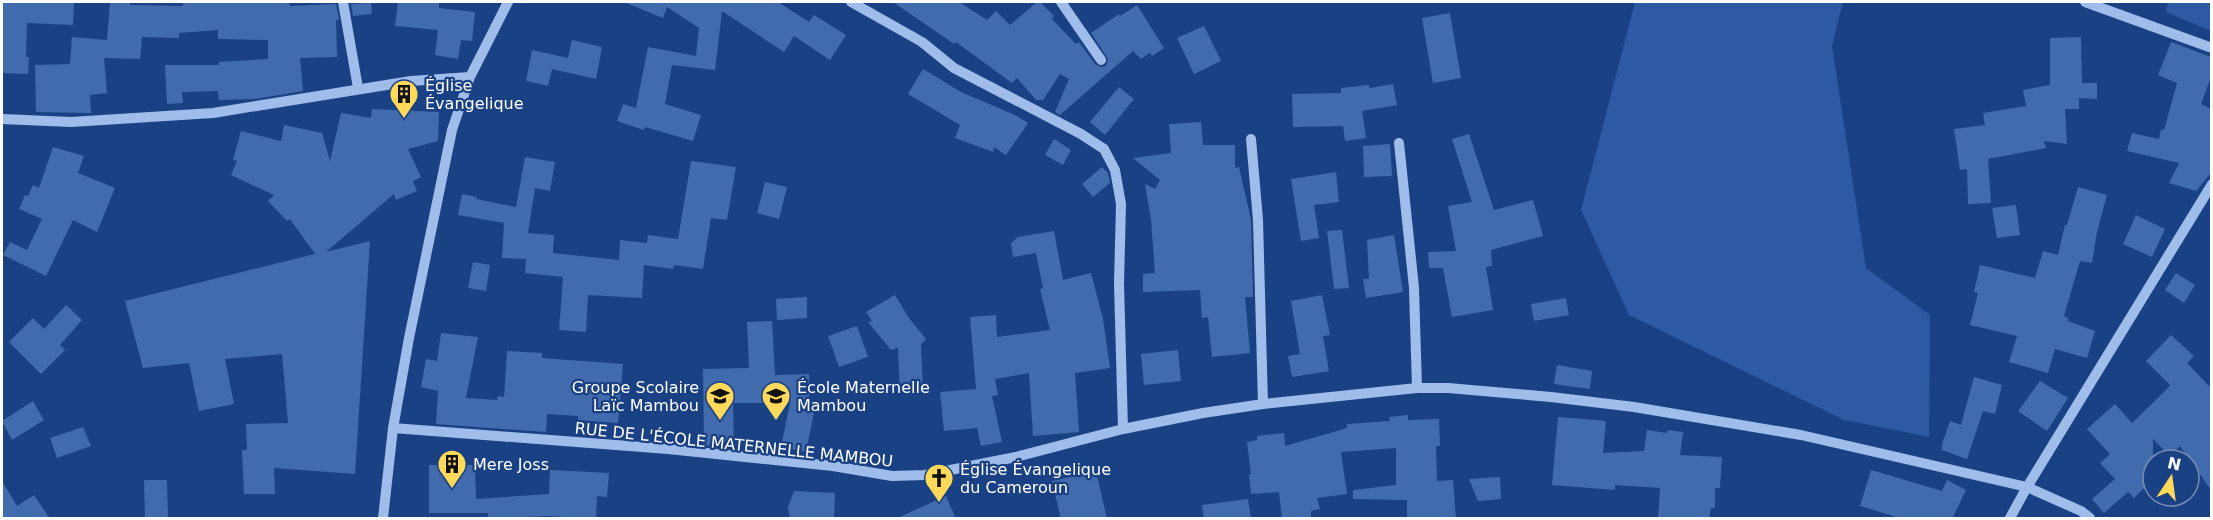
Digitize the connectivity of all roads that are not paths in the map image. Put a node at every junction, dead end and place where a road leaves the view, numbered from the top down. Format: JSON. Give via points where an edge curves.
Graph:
{"nodes":[{"id":1,"x":343,"y":2,"type":"edge"},
{"id":2,"x":508,"y":2,"type":"edge"},
{"id":3,"x":851,"y":2,"type":"edge"},
{"id":4,"x":1061,"y":2,"type":"edge"},
{"id":5,"x":2085,"y":2,"type":"edge"},
{"id":6,"x":2211,"y":48,"type":"edge"},
{"id":7,"x":1101,"y":60,"type":"dead end"},
{"id":8,"x":470,"y":77,"type":"junction"},
{"id":9,"x":358,"y":88,"type":"junction"},
{"id":10,"x":2,"y":119,"type":"edge"},
{"id":11,"x":1251,"y":139,"type":"dead end"},
{"id":12,"x":1399,"y":143,"type":"dead end"},
{"id":13,"x":2211,"y":184,"type":"edge"},
{"id":14,"x":1417,"y":388,"type":"junction"},
{"id":15,"x":1263,"y":404,"type":"junction"},
{"id":16,"x":393,"y":428,"type":"junction"},
{"id":17,"x":1123,"y":429,"type":"junction"},
{"id":18,"x":2027,"y":487,"type":"junction"},
{"id":19,"x":383,"y":519,"type":"edge"},
{"id":20,"x":2010,"y":519,"type":"edge"},
{"id":21,"x":2090,"y":519,"type":"edge"}],
"edges":[{"from":1,"to":9,"type":"street"},
{"from":2,"to":8,"type":"street"},
{"from":3,"to":17,"type":"street","via":[[922,42],[954,68],[1104,149],[1115,170],[1121,204]]},
{"from":4,"to":7,"type":"street"},
{"from":5,"to":6,"type":"street"},
{"from":8,"to":9,"type":"street"},
{"from":8,"to":16,"type":"street","via":[[452,130]]},
{"from":9,"to":10,"type":"street","via":[[213,112],[71,122]]},
{"from":11,"to":15,"type":"street","via":[[1258,220]]},
{"from":12,"to":14,"type":"street","via":[[1414,288]]},
{"from":13,"to":18,"type":"street"},
{"from":14,"to":15,"type":"street","name":"RUE DE L'ÉCOLE MATERNELLE MAMBOU"},
{"from":14,"to":18,"type":"street","name":"RUE DE L'ÉCOLE MATERNELLE MAMBOU","via":[[1551,397],[1715,420],[1801,435]]},
{"from":15,"to":17,"type":"street","name":"RUE DE L'ÉCOLE MATERNELLE MAMBOU"},
{"from":16,"to":17,"type":"street","name":"RUE DE L'ÉCOLE MATERNELLE MAMBOU","via":[[668,449],[892,476],[925,475],[1016,457]]},
{"from":16,"to":19,"type":"street"},
{"from":18,"to":20,"type":"street"},
{"from":18,"to":21,"type":"street","name":"RUE DE L'ÉCOLE MATERNELLE MAMBOU","via":[[2081,511]]}]}
